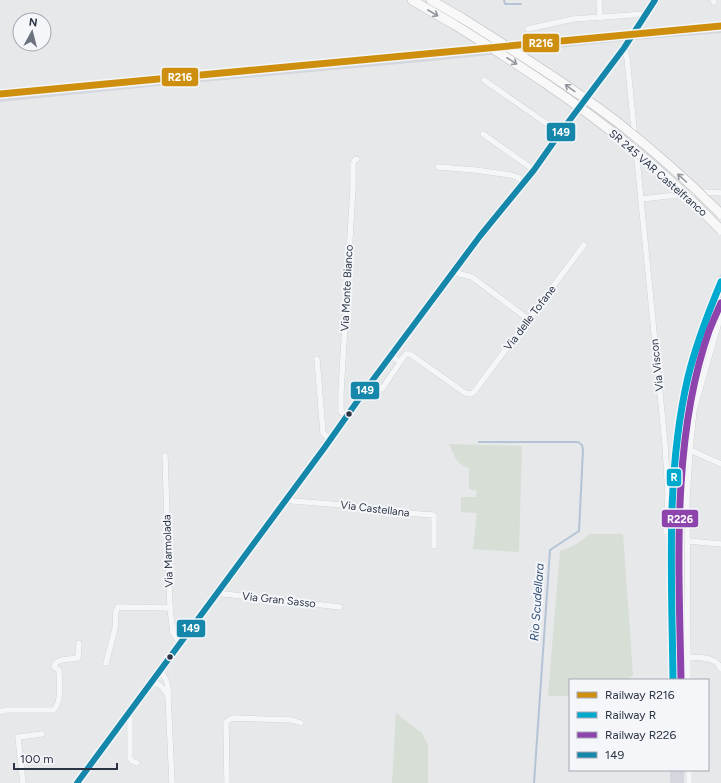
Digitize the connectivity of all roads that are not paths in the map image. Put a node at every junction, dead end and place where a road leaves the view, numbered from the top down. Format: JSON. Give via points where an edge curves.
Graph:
{"nodes":[{"id":1,"x":412,"y":0,"type":"edge"},
{"id":2,"x":431,"y":0,"type":"edge"},
{"id":3,"x":599,"y":0,"type":"edge"},
{"id":4,"x":655,"y":0,"type":"edge"},
{"id":5,"x":646,"y":14,"type":"junction"},
{"id":6,"x":600,"y":18,"type":"junction"},
{"id":7,"x":528,"y":29,"type":"dead end"},
{"id":8,"x":624,"y":48,"type":"junction"},
{"id":9,"x":484,"y":80,"type":"dead end"},
{"id":10,"x":560,"y":133,"type":"junction"},
{"id":11,"x":483,"y":134,"type":"dead end"},
{"id":12,"x":357,"y":159,"type":"dead end"},
{"id":13,"x":438,"y":167,"type":"dead end"},
{"id":14,"x":534,"y":170,"type":"junction"},
{"id":15,"x":524,"y":181,"type":"junction"},
{"id":16,"x":721,"y":193,"type":"edge"},
{"id":17,"x":641,"y":199,"type":"junction"},
{"id":18,"x":721,"y":214,"type":"edge"},
{"id":19,"x":721,"y":230,"type":"edge"},
{"id":20,"x":584,"y":246,"type":"dead end"},
{"id":21,"x":454,"y":270,"type":"junction"},
{"id":22,"x":721,"y":315,"type":"edge"},
{"id":23,"x":528,"y":319,"type":"junction"},
{"id":24,"x":391,"y":356,"type":"junction"},
{"id":25,"x":318,"y":359,"type":"dead end"},
{"id":26,"x":401,"y":361,"type":"junction"},
{"id":27,"x":371,"y":382,"type":"junction"},
{"id":28,"x":347,"y":416,"type":"junction"},
{"id":29,"x":330,"y":440,"type":"junction"},
{"id":30,"x":690,"y":450,"type":"junction"},
{"id":31,"x":165,"y":456,"type":"dead end"},
{"id":32,"x":721,"y":464,"type":"edge"},
{"id":33,"x":286,"y":500,"type":"junction"},
{"id":34,"x":666,"y":532,"type":"dead end"},
{"id":35,"x":688,"y":541,"type":"junction"},
{"id":36,"x":721,"y":544,"type":"edge"},
{"id":37,"x":434,"y":546,"type":"dead end"},
{"id":38,"x":218,"y":592,"type":"junction"},
{"id":39,"x":340,"y":607,"type":"dead end"},
{"id":40,"x":170,"y":608,"type":"junction"},
{"id":41,"x":78,"y":643,"type":"dead end"},
{"id":42,"x":180,"y":643,"type":"junction"},
{"id":43,"x":688,"y":657,"type":"junction"},
{"id":44,"x":106,"y":663,"type":"dead end"},
{"id":45,"x":721,"y":669,"type":"edge"},
{"id":46,"x":160,"y":670,"type":"junction"},
{"id":47,"x":688,"y":679,"type":"edge"},
{"id":48,"x":150,"y":684,"type":"junction"},
{"id":49,"x":168,"y":696,"type":"junction"},
{"id":50,"x":0,"y":712,"type":"edge"},
{"id":51,"x":129,"y":714,"type":"junction"},
{"id":52,"x":301,"y":723,"type":"dead end"},
{"id":53,"x":42,"y":734,"type":"dead end"},
{"id":54,"x":136,"y":763,"type":"dead end"},
{"id":55,"x":689,"y":771,"type":"edge"},
{"id":56,"x":23,"y":783,"type":"edge"},
{"id":57,"x":77,"y":783,"type":"edge"},
{"id":58,"x":172,"y":783,"type":"edge"},
{"id":59,"x":227,"y":783,"type":"edge"},
{"id":60,"x":689,"y":783,"type":"edge"}],
"edges":[{"from":1,"to":19,"type":"highway","name":"SR 245 VAR Castelfranco","one_way":true,"bridge":true,"via":[[551,87],[606,127],[656,169]]},
{"from":18,"to":2,"type":"highway","name":"SR 245 VAR Castelfranco","one_way":true,"bridge":true,"via":[[617,122],[560,81]]},
{"from":3,"to":6,"type":"street"},
{"from":4,"to":5,"type":"street"},
{"from":5,"to":6,"type":"street"},
{"from":5,"to":8,"type":"street"},
{"from":6,"to":7,"type":"street","via":[[574,19]]},
{"from":8,"to":10,"type":"street"},
{"from":8,"to":17,"type":"street","name":"Via Viscon"},
{"from":9,"to":10,"type":"street"},
{"from":10,"to":14,"type":"street"},
{"from":11,"to":14,"type":"street"},
{"from":12,"to":28,"type":"street","name":"Via Monte Bianco","via":[[353,163],[341,392],[341,409]]},
{"from":13,"to":15,"type":"street","via":[[511,175]]},
{"from":14,"to":15,"type":"street"},
{"from":15,"to":21,"type":"street"},
{"from":16,"to":17,"type":"street","via":[[704,192]]},
{"from":17,"to":34,"type":"street","name":"Via Viscon","via":[[665,444]]},
{"from":20,"to":23,"type":"street","name":"Via delle Tofane"},
{"from":21,"to":23,"type":"street","via":[[472,277]]},
{"from":21,"to":24,"type":"street"},
{"from":22,"to":30,"type":"street","via":[[694,410]]},
{"from":23,"to":26,"type":"street","name":"Via delle Tofane","via":[[472,394],[465,393],[410,354],[406,354]]},
{"from":24,"to":26,"type":"street"},
{"from":24,"to":27,"type":"street"},
{"from":25,"to":29,"type":"street","via":[[323,433]]},
{"from":26,"to":27,"type":"street","via":[[382,389]]},
{"from":27,"to":28,"type":"street"},
{"from":28,"to":29,"type":"street"},
{"from":29,"to":33,"type":"street"},
{"from":30,"to":32,"type":"street"},
{"from":30,"to":35,"type":"street"},
{"from":31,"to":40,"type":"street","name":"Via Marmolada"},
{"from":33,"to":37,"type":"street","name":"Via Castellana","via":[[434,516]]},
{"from":33,"to":38,"type":"street"},
{"from":35,"to":36,"type":"street"},
{"from":35,"to":43,"type":"street"},
{"from":38,"to":39,"type":"street","name":"Via Gran Sasso"},
{"from":38,"to":42,"type":"street"},
{"from":40,"to":42,"type":"street","name":"Via Marmolada","via":[[173,633]]},
{"from":40,"to":44,"type":"street","via":[[118,607]]},
{"from":41,"to":50,"type":"street","via":[[78,658],[58,660],[54,663],[59,670],[59,697],[53,710]]},
{"from":42,"to":46,"type":"street"},
{"from":43,"to":45,"type":"street","via":[[707,658],[715,661]]},
{"from":43,"to":47,"type":"street"},
{"from":46,"to":48,"type":"street"},
{"from":46,"to":49,"type":"street","via":[[169,684]]},
{"from":48,"to":49,"type":"street","via":[[160,685]]},
{"from":48,"to":51,"type":"street"},
{"from":49,"to":58,"type":"street"},
{"from":51,"to":54,"type":"street","via":[[130,758]]},
{"from":51,"to":57,"type":"street"},
{"from":52,"to":59,"type":"street","via":[[292,720],[229,719],[226,722]]},
{"from":53,"to":56,"type":"street","via":[[18,737]]},
{"from":55,"to":60,"type":"street"}]}
